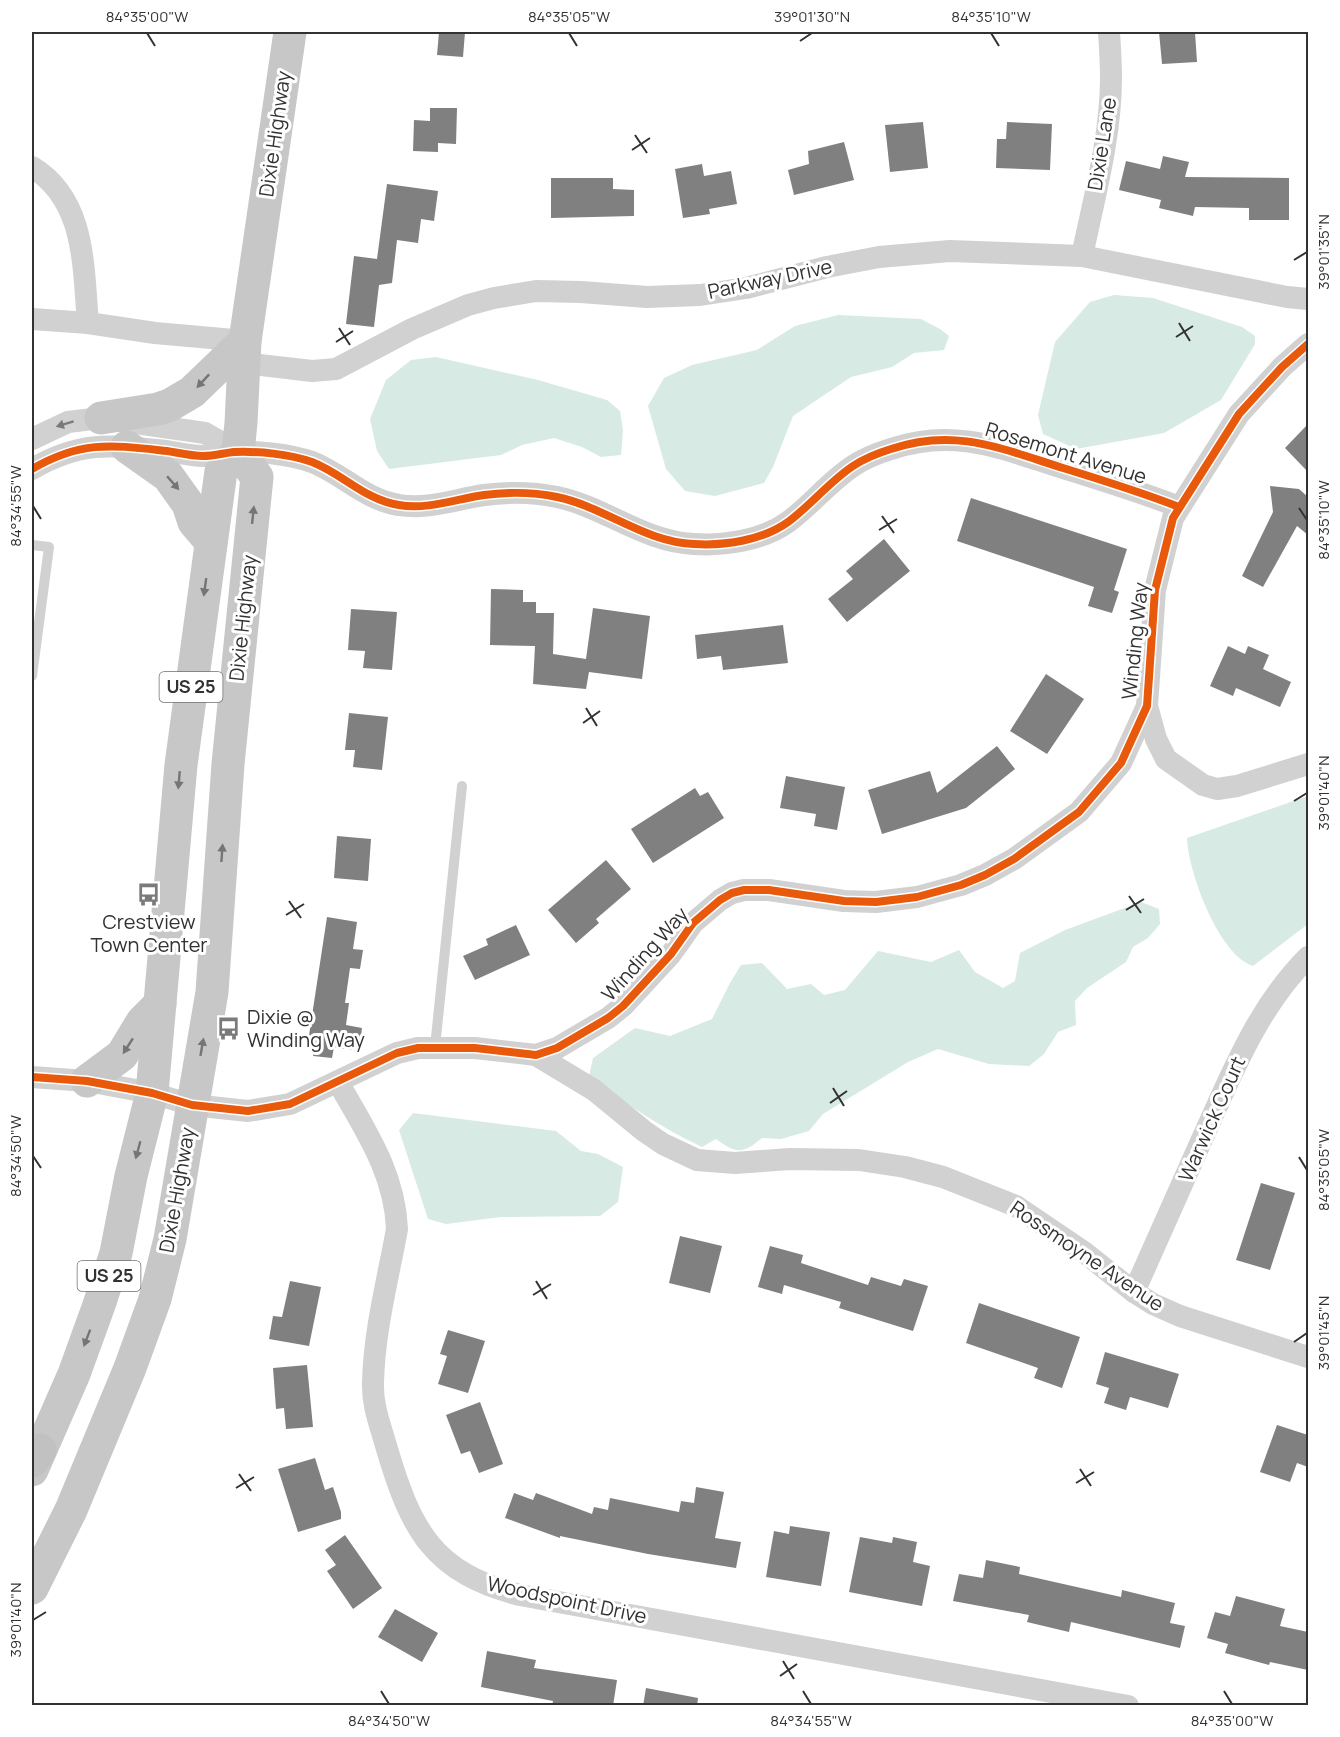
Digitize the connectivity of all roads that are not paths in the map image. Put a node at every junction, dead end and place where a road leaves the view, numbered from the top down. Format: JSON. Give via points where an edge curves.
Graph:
{"nodes":[{"id":1,"x":290,"y":32,"type":"edge"},
{"id":2,"x":1109,"y":32,"type":"edge"},
{"id":3,"x":32,"y":167,"type":"edge"},
{"id":4,"x":1082,"y":256,"type":"junction"},
{"id":5,"x":1308,"y":299,"type":"edge"},
{"id":6,"x":32,"y":319,"type":"edge"},
{"id":7,"x":88,"y":323,"type":"junction"},
{"id":8,"x":1308,"y":344,"type":"edge"},
{"id":9,"x":244,"y":352,"type":"junction"},
{"id":10,"x":101,"y":418,"type":"junction"},
{"id":11,"x":32,"y":439,"type":"edge"},
{"id":12,"x":127,"y":447,"type":"junction"},
{"id":13,"x":238,"y":452,"type":"junction"},
{"id":14,"x":32,"y":470,"type":"edge"},
{"id":15,"x":1179,"y":507,"type":"junction"},
{"id":16,"x":211,"y":542,"type":"junction"},
{"id":17,"x":32,"y":545,"type":"edge"},
{"id":18,"x":32,"y":676,"type":"edge"},
{"id":19,"x":1147,"y":706,"type":"junction"},
{"id":20,"x":1166,"y":759,"type":"junction"},
{"id":21,"x":1121,"y":763,"type":"junction"},
{"id":22,"x":1308,"y":764,"type":"edge"},
{"id":23,"x":462,"y":786,"type":"dead end"},
{"id":24,"x":1308,"y":957,"type":"edge"},
{"id":25,"x":160,"y":1004,"type":"junction"},
{"id":26,"x":435,"y":1047,"type":"junction"},
{"id":27,"x":536,"y":1055,"type":"junction"},
{"id":28,"x":32,"y":1077,"type":"edge"},
{"id":29,"x":87,"y":1081,"type":"junction"},
{"id":30,"x":338,"y":1082,"type":"junction"},
{"id":31,"x":152,"y":1094,"type":"junction"},
{"id":32,"x":192,"y":1105,"type":"junction"},
{"id":33,"x":1134,"y":1292,"type":"junction"},
{"id":34,"x":1308,"y":1357,"type":"edge"},
{"id":35,"x":34,"y":1460,"type":"edge"},
{"id":36,"x":32,"y":1549,"type":"edge"},
{"id":37,"x":32,"y":1588,"type":"edge"},
{"id":38,"x":1128,"y":1706,"type":"edge"}],
"edges":[{"from":1,"to":9,"type":"main road","name":"Dixie Highway"},
{"from":2,"to":4,"type":"street","name":"Dixie Lane","via":[[1109,107]]},
{"from":3,"to":7,"type":"street","via":[[56,186],[72,215],[82,261]]},
{"from":4,"to":5,"type":"street","name":"Parkway Drive"},
{"from":4,"to":9,"type":"street","name":"Parkway Drive","via":[[950,251],[879,257],[700,295],[647,297],[536,291],[468,304],[336,369],[312,371]]},
{"from":6,"to":7,"type":"street","name":"Parkway Drive"},
{"from":7,"to":9,"type":"street","name":"Parkway Drive"},
{"from":8,"to":15,"type":"street","name":"Winding Way","via":[[1239,414]]},
{"from":9,"to":10,"type":"main road","one_way":true,"via":[[170,405]]},
{"from":9,"to":13,"type":"main road","name":"Dixie Highway"},
{"from":10,"to":11,"type":"street","one_way":true,"via":[[68,422]]},
{"from":10,"to":13,"type":"street","via":[[205,433]]},
{"from":12,"to":13,"type":"street","via":[[203,456]]},
{"from":12,"to":14,"type":"street","via":[[82,448]]},
{"from":12,"to":16,"type":"main road","one_way":true,"via":[[168,476],[188,504],[194,522]]},
{"from":13,"to":15,"type":"street","name":"Rosemont Avenue","via":[[311,462],[363,493],[400,506],[420,507],[509,493],[550,496],[609,515],[653,536],[693,544],[735,542],[769,532],[787,523],[854,466],[874,454],[914,441],[939,439],[987,444]]},
{"from":13,"to":16,"type":"main road","name":"Dixie Highway","number":"US 25","via":[[221,471]]},
{"from":32,"to":13,"type":"main road","name":"Dixie Highway","number":"US 25","one_way":true,"via":[[212,992],[228,764],[257,477]]},
{"from":15,"to":19,"type":"street","name":"Winding Way","via":[[1155,590]]},
{"from":16,"to":25,"type":"main road","name":"Dixie Highway","number":"US 25","one_way":true,"via":[[181,765]]},
{"from":17,"to":18,"type":"lane","via":[[49,547]]},
{"from":19,"to":20,"type":"street"},
{"from":19,"to":21,"type":"street","name":"Winding Way"},
{"from":20,"to":21,"type":"street","via":[[1145,755]]},
{"from":20,"to":22,"type":"street","via":[[1203,785],[1216,789]]},
{"from":21,"to":27,"type":"street","name":"Winding Way","via":[[1080,812],[1052,834],[1014,860],[960,885],[917,897],[876,902],[769,890],[732,893],[693,923],[671,954],[623,1006],[557,1048]]},
{"from":23,"to":26,"type":"lane"},
{"from":24,"to":33,"type":"street","name":"Warwick Court","via":[[1259,1019],[1237,1060]]},
{"from":25,"to":29,"type":"main road","one_way":true,"via":[[142,1022],[122,1056]]},
{"from":25,"to":31,"type":"main road","name":"Dixie Highway","number":"US 25"},
{"from":26,"to":27,"type":"street","name":"Winding Way"},
{"from":26,"to":30,"type":"street","name":"Winding Way","via":[[397,1053]]},
{"from":27,"to":33,"type":"street","name":"Rossmoyne Avenue","via":[[594,1089],[663,1144],[698,1160],[859,1160],[905,1167],[983,1191],[1016,1206]]},
{"from":28,"to":29,"type":"street","name":"Winding Way"},
{"from":29,"to":31,"type":"street","name":"Winding Way"},
{"from":30,"to":32,"type":"street","name":"Winding Way","via":[[290,1104],[263,1110]]},
{"from":30,"to":38,"type":"street","name":"Woodspoint Drive","via":[[377,1150],[397,1209],[398,1229],[375,1348],[373,1402],[400,1492],[418,1529],[453,1566],[492,1588],[520,1595]]},
{"from":31,"to":32,"type":"street","name":"Winding Way"},
{"from":31,"to":35,"type":"main road","name":"Dixie Highway","number":"US 25","one_way":true,"via":[[113,1263],[74,1374]]},
{"from":31,"to":36,"type":"main road","via":[[165,1123],[168,1146],[137,1290]]},
{"from":32,"to":37,"type":"main road","name":"Dixie Highway","number":"US 25","via":[[170,1239],[155,1299],[71,1510]]},
{"from":33,"to":34,"type":"street","name":"Rossmoyne Avenue","via":[[1180,1316]]}]}
